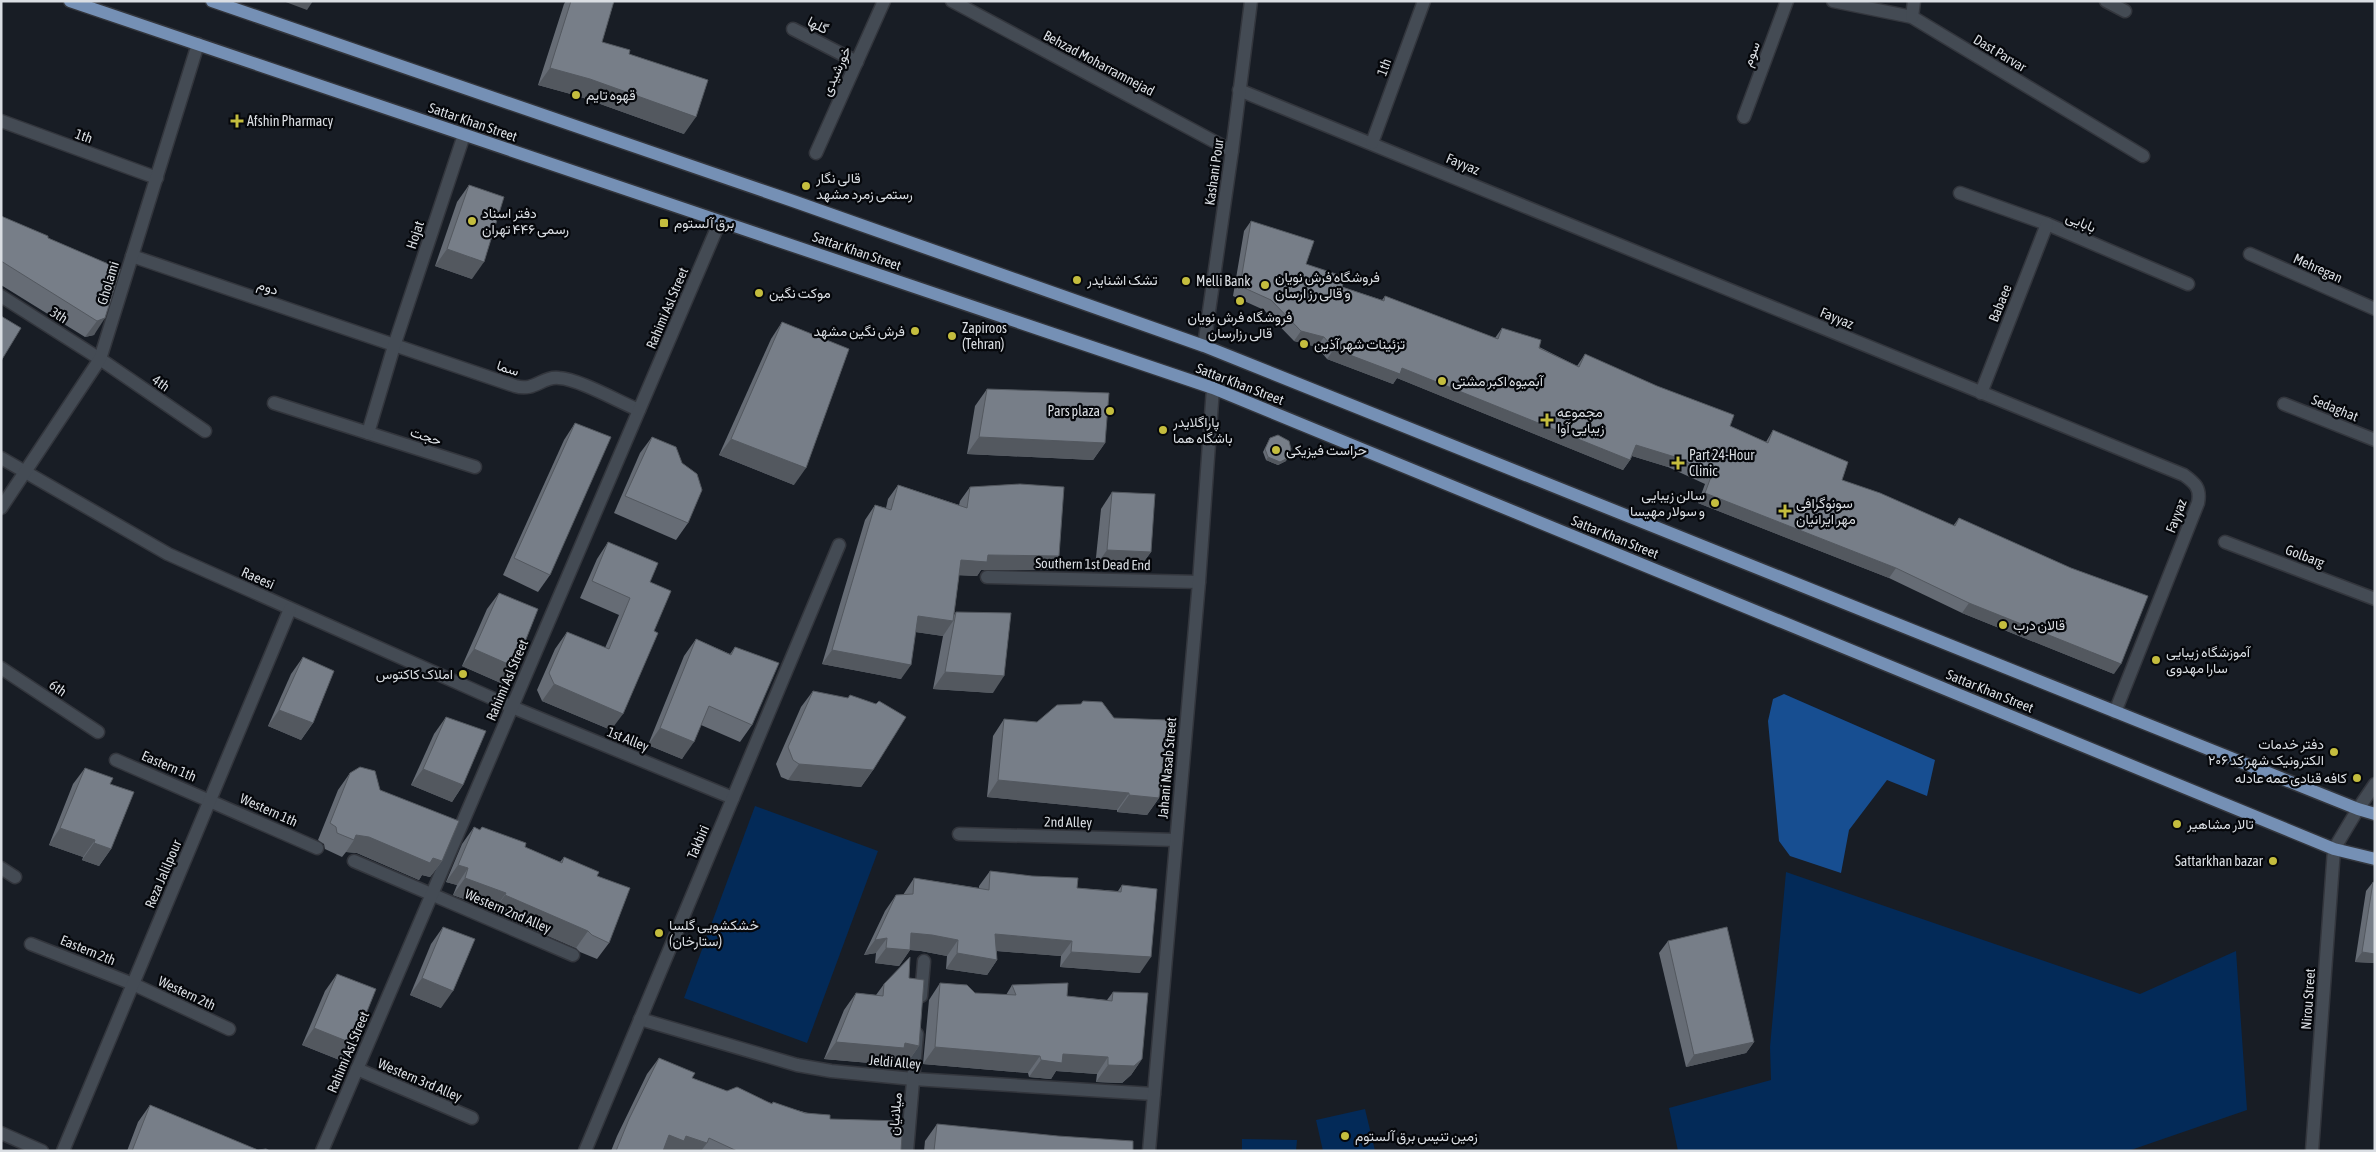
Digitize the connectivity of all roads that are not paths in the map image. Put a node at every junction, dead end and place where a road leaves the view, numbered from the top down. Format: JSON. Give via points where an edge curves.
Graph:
{"nodes":[{"id":1,"x":70,"y":1,"type":"edge"},
{"id":2,"x":212,"y":1,"type":"edge"},
{"id":3,"x":884,"y":1,"type":"edge"},
{"id":4,"x":952,"y":1,"type":"edge"},
{"id":5,"x":1251,"y":1,"type":"edge"},
{"id":6,"x":1424,"y":1,"type":"edge"},
{"id":7,"x":1787,"y":1,"type":"edge"},
{"id":8,"x":1832,"y":1,"type":"edge"},
{"id":9,"x":1914,"y":1,"type":"edge"},
{"id":10,"x":2106,"y":1,"type":"edge"},
{"id":11,"x":2125,"y":11,"type":"dead end"},
{"id":12,"x":1912,"y":17,"type":"junction"},
{"id":13,"x":793,"y":29,"type":"dead end"},
{"id":14,"x":198,"y":44,"type":"junction"},
{"id":15,"x":857,"y":62,"type":"junction"},
{"id":16,"x":1239,"y":90,"type":"junction"},
{"id":17,"x":1744,"y":117,"type":"dead end"},
{"id":18,"x":1,"y":122,"type":"edge"},
{"id":19,"x":464,"y":134,"type":"junction"},
{"id":20,"x":1372,"y":143,"type":"junction"},
{"id":21,"x":1232,"y":151,"type":"junction"},
{"id":22,"x":816,"y":153,"type":"dead end"},
{"id":23,"x":2142,"y":156,"type":"dead end"},
{"id":24,"x":157,"y":178,"type":"junction"},
{"id":25,"x":1960,"y":193,"type":"dead end"},
{"id":26,"x":720,"y":221,"type":"junction"},
{"id":27,"x":2048,"y":224,"type":"junction"},
{"id":28,"x":2250,"y":254,"type":"dead end"},
{"id":29,"x":132,"y":256,"type":"junction"},
{"id":30,"x":2188,"y":284,"type":"dead end"},
{"id":31,"x":1,"y":296,"type":"edge"},
{"id":32,"x":2375,"y":310,"type":"edge"},
{"id":33,"x":394,"y":346,"type":"junction"},
{"id":34,"x":1204,"y":346,"type":"junction"},
{"id":35,"x":100,"y":358,"type":"junction"},
{"id":36,"x":1213,"y":388,"type":"junction"},
{"id":37,"x":1980,"y":393,"type":"junction"},
{"id":38,"x":274,"y":403,"type":"dead end"},
{"id":39,"x":2284,"y":404,"type":"dead end"},
{"id":40,"x":639,"y":410,"type":"junction"},
{"id":41,"x":204,"y":431,"type":"dead end"},
{"id":42,"x":368,"y":433,"type":"junction"},
{"id":43,"x":2375,"y":440,"type":"edge"},
{"id":44,"x":1,"y":458,"type":"edge"},
{"id":45,"x":475,"y":468,"type":"dead end"},
{"id":46,"x":24,"y":472,"type":"junction"},
{"id":47,"x":1,"y":508,"type":"edge"},
{"id":48,"x":2225,"y":542,"type":"dead end"},
{"id":49,"x":838,"y":546,"type":"dead end"},
{"id":50,"x":987,"y":577,"type":"edge"},
{"id":51,"x":1199,"y":582,"type":"junction"},
{"id":52,"x":2375,"y":598,"type":"edge"},
{"id":53,"x":290,"y":609,"type":"junction"},
{"id":54,"x":1,"y":668,"type":"edge"},
{"id":55,"x":512,"y":707,"type":"junction"},
{"id":56,"x":2115,"y":712,"type":"junction"},
{"id":57,"x":98,"y":732,"type":"dead end"},
{"id":58,"x":116,"y":760,"type":"dead end"},
{"id":59,"x":2375,"y":784,"type":"edge"},
{"id":60,"x":733,"y":798,"type":"junction"},
{"id":61,"x":210,"y":800,"type":"junction"},
{"id":62,"x":2358,"y":809,"type":"junction"},
{"id":63,"x":2375,"y":814,"type":"edge"},
{"id":64,"x":959,"y":834,"type":"dead end"},
{"id":65,"x":1176,"y":840,"type":"junction"},
{"id":66,"x":317,"y":848,"type":"dead end"},
{"id":67,"x":2334,"y":849,"type":"junction"},
{"id":68,"x":2375,"y":859,"type":"edge"},
{"id":69,"x":354,"y":861,"type":"edge"},
{"id":70,"x":1,"y":868,"type":"edge"},
{"id":71,"x":15,"y":877,"type":"dead end"},
{"id":72,"x":432,"y":895,"type":"junction"},
{"id":73,"x":31,"y":944,"type":"dead end"},
{"id":74,"x":573,"y":955,"type":"edge"},
{"id":75,"x":924,"y":962,"type":"edge"},
{"id":76,"x":133,"y":984,"type":"junction"},
{"id":77,"x":640,"y":1019,"type":"junction"},
{"id":78,"x":229,"y":1029,"type":"dead end"},
{"id":79,"x":357,"y":1069,"type":"junction"},
{"id":80,"x":913,"y":1079,"type":"junction"},
{"id":81,"x":1154,"y":1094,"type":"junction"},
{"id":82,"x":472,"y":1118,"type":"dead end"},
{"id":83,"x":1,"y":1133,"type":"edge"},
{"id":84,"x":42,"y":1151,"type":"edge"},
{"id":85,"x":63,"y":1151,"type":"edge"},
{"id":86,"x":322,"y":1151,"type":"edge"},
{"id":87,"x":585,"y":1151,"type":"edge"},
{"id":88,"x":907,"y":1151,"type":"edge"},
{"id":89,"x":1149,"y":1151,"type":"edge"},
{"id":90,"x":2312,"y":1151,"type":"edge"}],
"edges":[{"from":1,"to":14,"type":"main road","name":"Sattar Khan Street"},
{"from":2,"to":34,"type":"main road","name":"Sattar Khan Street"},
{"from":3,"to":15,"type":"street","name":"خورشیدی"},
{"from":4,"to":21,"type":"street","name":"Behzad Moharramnejad"},
{"from":5,"to":16,"type":"street","name":"Kashani Pour"},
{"from":6,"to":20,"type":"street","name":"1th"},
{"from":7,"to":17,"type":"street","name":"سوم"},
{"from":8,"to":12,"type":"street","name":"Dast Parvar"},
{"from":9,"to":12,"type":"street"},
{"from":10,"to":11,"type":"street"},
{"from":12,"to":23,"type":"street","name":"Dast Parvar"},
{"from":13,"to":15,"type":"street","name":"گلها"},
{"from":14,"to":19,"type":"main road","name":"Sattar Khan Street"},
{"from":14,"to":24,"type":"street","name":"Gholami"},
{"from":15,"to":22,"type":"street","name":"خورشیدی"},
{"from":16,"to":20,"type":"street","name":"Fayyaz"},
{"from":16,"to":21,"type":"street","name":"Kashani Pour"},
{"from":18,"to":24,"type":"street","name":"1th"},
{"from":19,"to":26,"type":"main road","name":"Sattar Khan Street"},
{"from":19,"to":33,"type":"street","name":"Hojat"},
{"from":20,"to":37,"type":"street","name":"Fayyaz"},
{"from":21,"to":34,"type":"street","name":"Kashani Pour"},
{"from":24,"to":29,"type":"street","name":"Gholami"},
{"from":25,"to":27,"type":"street","name":"بابایی"},
{"from":26,"to":36,"type":"main road","name":"Sattar Khan Street"},
{"from":26,"to":40,"type":"street","name":"Rahimi Asl Street"},
{"from":27,"to":30,"type":"street","name":"بابایی"},
{"from":27,"to":37,"type":"street","name":"Babaee"},
{"from":28,"to":32,"type":"street","name":"Mehregan"},
{"from":29,"to":33,"type":"street","name":"دوم"},
{"from":29,"to":35,"type":"street","name":"Gholami"},
{"from":31,"to":35,"type":"street","name":"3th"},
{"from":33,"to":40,"type":"street","name":"سما","via":[[524,388],[549,379],[566,378]]},
{"from":33,"to":42,"type":"street"},
{"from":34,"to":56,"type":"main road","name":"Sattar Khan Street"},
{"from":35,"to":41,"type":"street","name":"4th"},
{"from":35,"to":46,"type":"street","name":"Gholami"},
{"from":36,"to":51,"type":"street","name":"Jahani Nasab Street"},
{"from":36,"to":67,"type":"main road","name":"Sattar Khan Street"},
{"from":37,"to":56,"type":"street","name":"Fayyaz","via":[[2184,475],[2198,486],[2198,503]]},
{"from":38,"to":42,"type":"street","name":"حجت"},
{"from":39,"to":43,"type":"street","name":"Sedaghat"},
{"from":40,"to":55,"type":"street","name":"Rahimi Asl Street"},
{"from":42,"to":45,"type":"street","name":"حجت"},
{"from":44,"to":46,"type":"street","name":"Raeesi"},
{"from":46,"to":47,"type":"street","name":"Gholami"},
{"from":46,"to":53,"type":"street","name":"Raeesi","via":[[151,545]]},
{"from":48,"to":52,"type":"street","name":"Golbarg"},
{"from":49,"to":60,"type":"street","name":"Takbiri"},
{"from":50,"to":51,"type":"street","name":"Southern 1st Dead End"},
{"from":51,"to":65,"type":"street","name":"Jahani Nasab Street"},
{"from":53,"to":55,"type":"street","name":"Raeesi"},
{"from":53,"to":61,"type":"street","name":"Reza Jalilpour"},
{"from":54,"to":57,"type":"street","name":"6th"},
{"from":55,"to":60,"type":"street","name":"1st Alley"},
{"from":55,"to":72,"type":"street","name":"Rahimi Asl Street"},
{"from":56,"to":62,"type":"main road","name":"Sattar Khan Street"},
{"from":58,"to":61,"type":"street","name":"Eastern 1th"},
{"from":59,"to":62,"type":"street"},
{"from":60,"to":77,"type":"street","name":"Takbiri"},
{"from":61,"to":66,"type":"street","name":"Western 1th"},
{"from":61,"to":76,"type":"street","name":"Reza Jalilpour"},
{"from":62,"to":63,"type":"main road","name":"Sattar Khan Street"},
{"from":62,"to":67,"type":"street"},
{"from":64,"to":65,"type":"street","name":"2nd Alley"},
{"from":65,"to":81,"type":"street","name":"Jahani Nasab Street"},
{"from":67,"to":68,"type":"main road","name":"Sattar Khan Street"},
{"from":67,"to":90,"type":"street","name":"Nirou Street"},
{"from":69,"to":72,"type":"street","name":"Western 2nd Alley"},
{"from":70,"to":71,"type":"street"},
{"from":72,"to":74,"type":"street","name":"Western 2nd Alley"},
{"from":72,"to":79,"type":"street","name":"Rahimi Asl Street"},
{"from":73,"to":76,"type":"street","name":"Eastern 2th"},
{"from":75,"to":80,"type":"street","name":"میلانیان"},
{"from":76,"to":78,"type":"street","name":"Western 2th"},
{"from":76,"to":85,"type":"street","name":"Reza Jalilpour"},
{"from":77,"to":80,"type":"street","name":"Jeldi Alley","via":[[797,1065]]},
{"from":77,"to":87,"type":"street","name":"Takbiri"},
{"from":79,"to":82,"type":"street","name":"Western 3rd Alley"},
{"from":79,"to":86,"type":"street","name":"Rahimi Asl Street"},
{"from":80,"to":81,"type":"street","name":"Jeldi Alley"},
{"from":80,"to":88,"type":"street","name":"میلانیان"},
{"from":81,"to":89,"type":"street","name":"Jahani Nasab Street"},
{"from":83,"to":84,"type":"street"}]}
